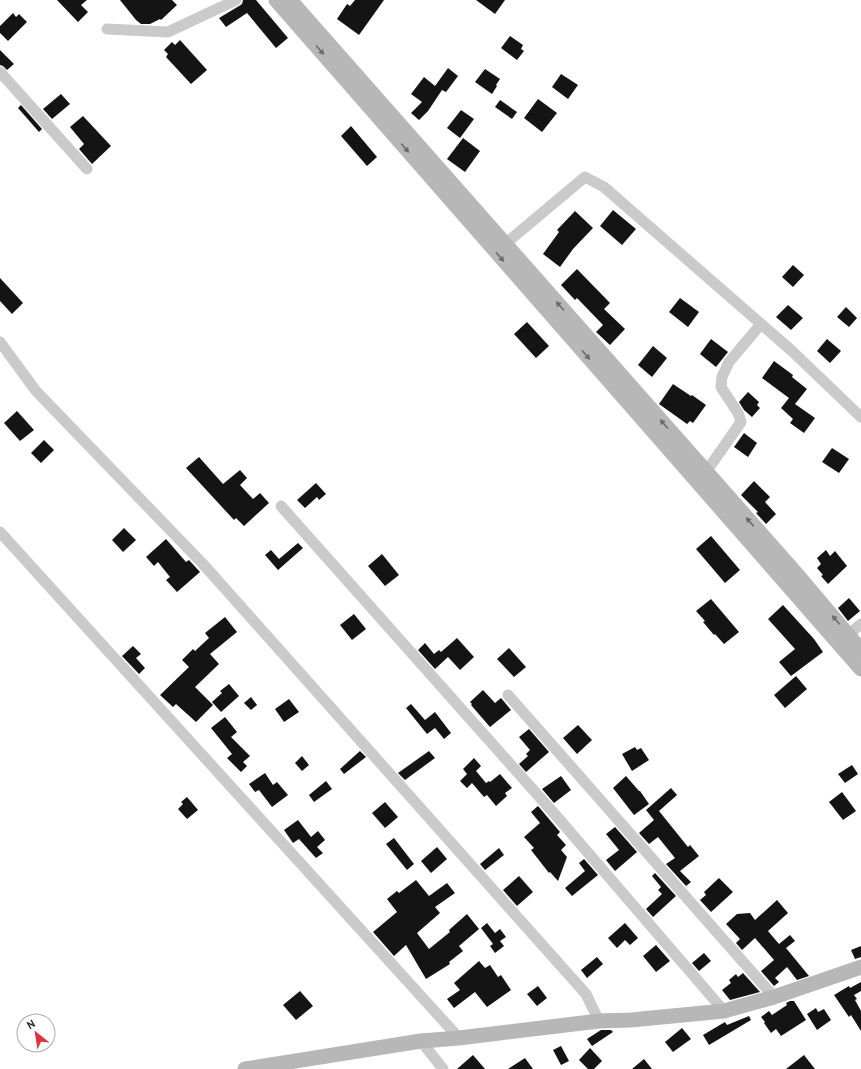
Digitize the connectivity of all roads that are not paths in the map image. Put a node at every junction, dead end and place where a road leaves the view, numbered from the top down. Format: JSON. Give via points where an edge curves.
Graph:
{"nodes":[{"id":1,"x":236,"y":0,"type":"edge"},
{"id":2,"x":276,"y":0,"type":"edge"},
{"id":3,"x":290,"y":0,"type":"edge"},
{"id":4,"x":108,"y":29,"type":"dead end"},
{"id":5,"x":308,"y":29,"type":"junction"},
{"id":6,"x":0,"y":72,"type":"edge"},
{"id":7,"x":87,"y":169,"type":"dead end"},
{"id":8,"x":491,"y":237,"type":"junction"},
{"id":9,"x":506,"y":244,"type":"junction"},
{"id":10,"x":761,"y":324,"type":"junction"},
{"id":11,"x":0,"y":342,"type":"edge"},
{"id":12,"x":861,"y":416,"type":"edge"},
{"id":13,"x":706,"y":472,"type":"junction"},
{"id":14,"x":281,"y":506,"type":"dead end"},
{"id":15,"x":0,"y":532,"type":"edge"},
{"id":16,"x":861,"y":624,"type":"edge"},
{"id":17,"x":843,"y":639,"type":"junction"},
{"id":18,"x":861,"y":650,"type":"edge"},
{"id":19,"x":861,"y":669,"type":"edge"},
{"id":20,"x":508,"y":695,"type":"dead end"},
{"id":21,"x":861,"y":967,"type":"edge"},
{"id":22,"x":774,"y":997,"type":"junction"},
{"id":23,"x":724,"y":1011,"type":"junction"},
{"id":24,"x":599,"y":1022,"type":"junction"},
{"id":25,"x":459,"y":1038,"type":"junction"},
{"id":26,"x":420,"y":1041,"type":"junction"},
{"id":27,"x":245,"y":1069,"type":"edge"},
{"id":28,"x":443,"y":1069,"type":"edge"}],
"edges":[{"from":1,"to":4,"type":"street","via":[[168,32]]},
{"from":2,"to":5,"type":"main road"},
{"from":3,"to":5,"type":"main road"},
{"from":5,"to":8,"type":"main road"},
{"from":6,"to":7,"type":"street"},
{"from":8,"to":9,"type":"main road"},
{"from":8,"to":17,"type":"main road","one_way":true},
{"from":9,"to":10,"type":"street","via":[[585,176],[604,187]]},
{"from":13,"to":9,"type":"main road","one_way":true},
{"from":10,"to":12,"type":"street"},
{"from":10,"to":13,"type":"street","via":[[729,362],[722,377],[721,387],[741,422]]},
{"from":11,"to":24,"type":"street","via":[[36,391],[203,564],[586,994]]},
{"from":17,"to":13,"type":"main road","one_way":true},
{"from":14,"to":23,"type":"street","via":[[554,813]]},
{"from":15,"to":25,"type":"street"},
{"from":16,"to":17,"type":"street"},
{"from":17,"to":18,"type":"main road"},
{"from":17,"to":19,"type":"main road"},
{"from":20,"to":22,"type":"street"},
{"from":21,"to":22,"type":"main road"},
{"from":22,"to":23,"type":"main road"},
{"from":23,"to":24,"type":"main road"},
{"from":24,"to":25,"type":"main road"},
{"from":25,"to":26,"type":"main road"},
{"from":26,"to":27,"type":"main road"},
{"from":26,"to":28,"type":"street"}]}
